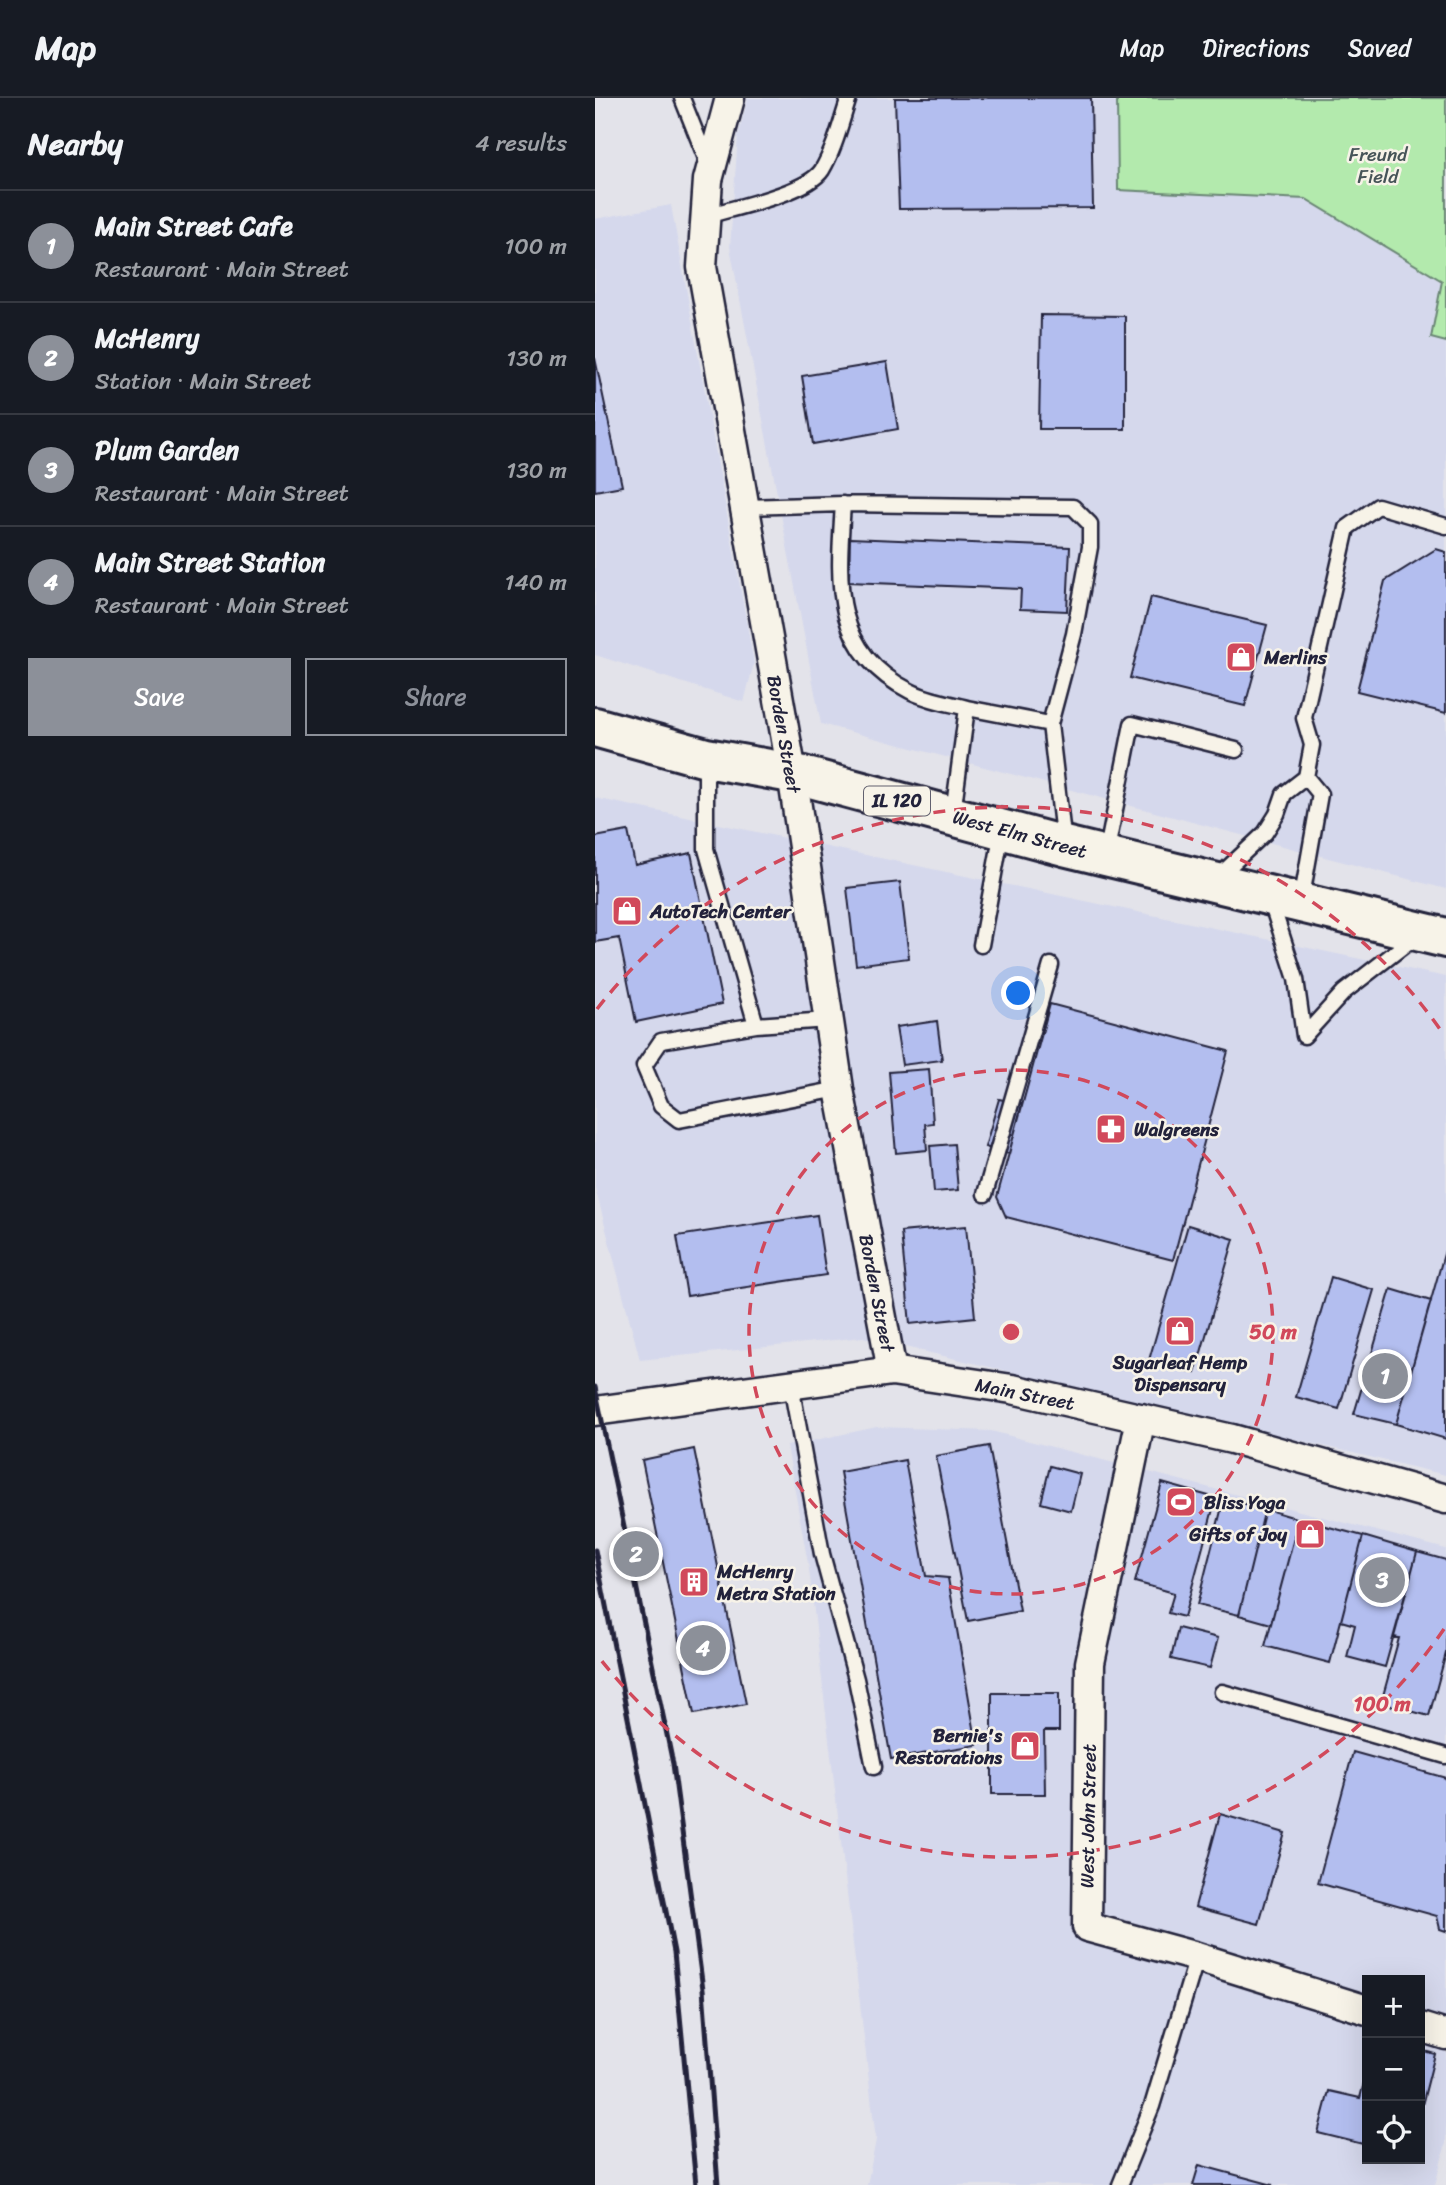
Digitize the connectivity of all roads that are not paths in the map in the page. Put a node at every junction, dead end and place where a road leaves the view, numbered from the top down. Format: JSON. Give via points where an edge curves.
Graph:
{"nodes":[{"id":1,"x":682,"y":98,"type":"edge"},
{"id":2,"x":730,"y":98,"type":"edge"},
{"id":3,"x":849,"y":98,"type":"edge"},
{"id":4,"x":710,"y":171,"type":"junction"},
{"id":5,"x":706,"y":216,"type":"junction"},
{"id":6,"x":843,"y":504,"type":"junction"},
{"id":7,"x":744,"y":507,"type":"junction"},
{"id":8,"x":1446,"y":526,"type":"edge"},
{"id":9,"x":967,"y":708,"type":"junction"},
{"id":10,"x":1050,"y":724,"type":"junction"},
{"id":11,"x":595,"y":727,"type":"edge"},
{"id":12,"x":1236,"y":750,"type":"dead end"},
{"id":13,"x":706,"y":758,"type":"junction"},
{"id":14,"x":792,"y":773,"type":"junction"},
{"id":15,"x":1305,"y":777,"type":"junction"},
{"id":16,"x":953,"y":816,"type":"junction"},
{"id":17,"x":1003,"y":829,"type":"junction"},
{"id":18,"x":1064,"y":846,"type":"junction"},
{"id":19,"x":1106,"y":856,"type":"junction"},
{"id":20,"x":1213,"y":881,"type":"junction"},
{"id":21,"x":1284,"y":899,"type":"junction"},
{"id":22,"x":1434,"y":935,"type":"edge"},
{"id":23,"x":981,"y":945,"type":"dead end"},
{"id":24,"x":1051,"y":965,"type":"dead end"},
{"id":25,"x":828,"y":1020,"type":"junction"},
{"id":26,"x":756,"y":1025,"type":"junction"},
{"id":27,"x":839,"y":1089,"type":"junction"},
{"id":28,"x":985,"y":1194,"type":"dead end"},
{"id":29,"x":892,"y":1371,"type":"junction"},
{"id":30,"x":791,"y":1385,"type":"junction"},
{"id":31,"x":595,"y":1411,"type":"edge"},
{"id":32,"x":1141,"y":1418,"type":"junction"},
{"id":33,"x":1446,"y":1499,"type":"edge"},
{"id":34,"x":1222,"y":1692,"type":"dead end"},
{"id":35,"x":1446,"y":1756,"type":"edge"},
{"id":36,"x":874,"y":1768,"type":"dead end"},
{"id":37,"x":1198,"y":1957,"type":"junction"},
{"id":38,"x":1362,"y":2008,"type":"edge"},
{"id":39,"x":1425,"y":2029,"type":"edge"},
{"id":40,"x":1446,"y":2035,"type":"edge"},
{"id":41,"x":1120,"y":2185,"type":"edge"}],
"edges":[{"from":1,"to":4,"type":"lane"},
{"from":2,"to":4,"type":"street","name":"Borden Street"},
{"from":3,"to":5,"type":"lane","via":[[820,173],[787,192]]},
{"from":4,"to":5,"type":"street","name":"Borden Street"},
{"from":5,"to":7,"type":"street","name":"Borden Street","via":[[702,267]]},
{"from":6,"to":7,"type":"lane"},
{"from":6,"to":9,"type":"lane","via":[[839,565],[847,622],[856,646],[888,678],[913,692]]},
{"from":6,"to":10,"type":"lane","via":[[1073,507],[1090,524],[1074,634]]},
{"from":7,"to":14,"type":"street","name":"Borden Street"},
{"from":8,"to":15,"type":"lane","via":[[1378,506],[1347,527],[1304,718],[1312,746]]},
{"from":9,"to":10,"type":"lane"},
{"from":9,"to":16,"type":"lane"},
{"from":10,"to":18,"type":"lane"},
{"from":11,"to":13,"type":"main road","name":"West Elm Street","number":"IL 120"},
{"from":12,"to":19,"type":"lane","via":[[1132,724]]},
{"from":13,"to":14,"type":"main road","name":"West Elm Street","number":"IL 120"},
{"from":13,"to":26,"type":"lane","via":[[706,849]]},
{"from":14,"to":16,"type":"main road","name":"West Elm Street","number":"IL 120"},
{"from":14,"to":25,"type":"street","name":"Borden Street"},
{"from":15,"to":20,"type":"lane","via":[[1284,794],[1265,833]]},
{"from":15,"to":21,"type":"lane","via":[[1320,794]]},
{"from":16,"to":17,"type":"main road","name":"West Elm Street","number":"IL 120"},
{"from":17,"to":18,"type":"main road","name":"West Elm Street","number":"IL 120"},
{"from":17,"to":23,"type":"lane"},
{"from":18,"to":19,"type":"main road","name":"West Elm Street","number":"IL 120"},
{"from":19,"to":20,"type":"main road","name":"West Elm Street","number":"IL 120"},
{"from":20,"to":21,"type":"main road","name":"West Elm Street","number":"IL 120"},
{"from":21,"to":22,"type":"main road","name":"West Elm Street","number":"IL 120"},
{"from":21,"to":22,"type":"lane","via":[[1304,1036],[1344,992]]},
{"from":24,"to":28,"type":"lane"},
{"from":25,"to":26,"type":"lane"},
{"from":25,"to":27,"type":"street","name":"Borden Street"},
{"from":26,"to":27,"type":"lane","via":[[661,1041],[644,1066],[661,1106],[679,1119]]},
{"from":27,"to":29,"type":"street","name":"Borden Street"},
{"from":29,"to":30,"type":"street","name":"Main Street"},
{"from":29,"to":32,"type":"street","name":"Main Street","via":[[1012,1389]]},
{"from":30,"to":31,"type":"street","name":"Main Street"},
{"from":30,"to":36,"type":"lane","via":[[822,1554],[856,1679]]},
{"from":32,"to":33,"type":"street","name":"Main Street"},
{"from":32,"to":37,"type":"street","name":"West John Street","via":[[1090,1663],[1087,1927]]},
{"from":34,"to":35,"type":"lane"},
{"from":37,"to":38,"type":"street","name":"West John Street"},
{"from":37,"to":41,"type":"lane","via":[[1152,2106]]},
{"from":39,"to":40,"type":"street"}]}
